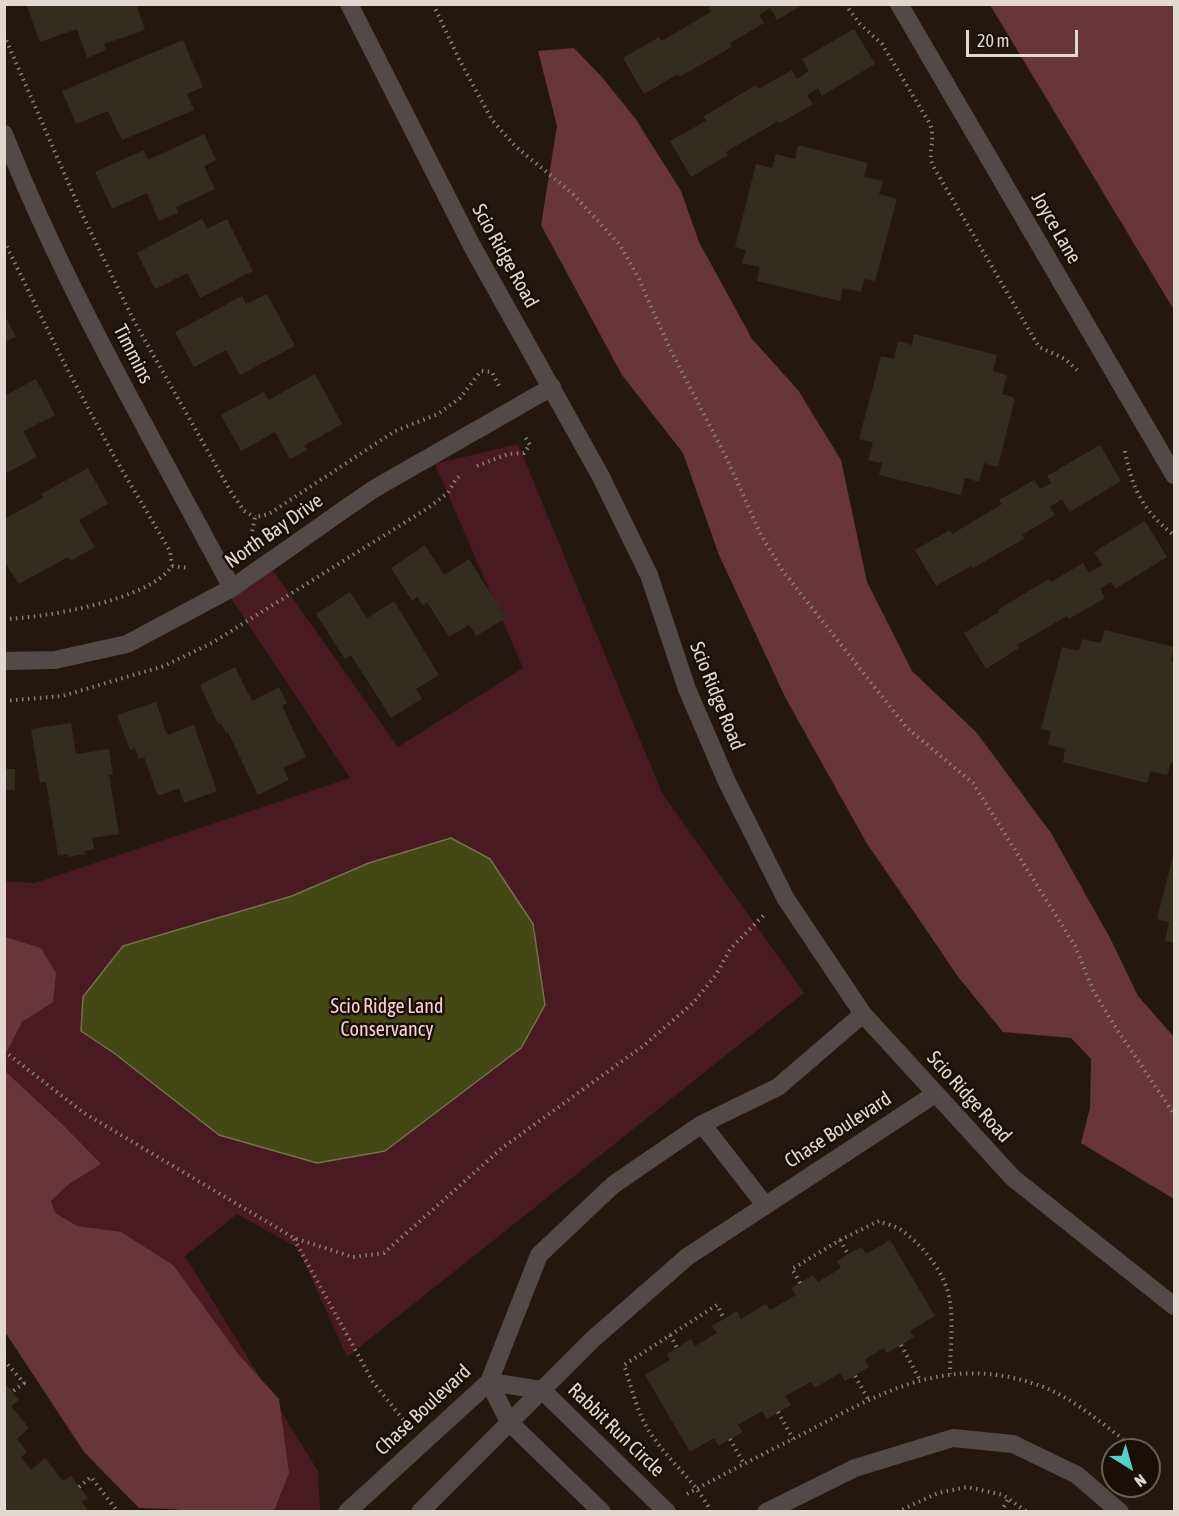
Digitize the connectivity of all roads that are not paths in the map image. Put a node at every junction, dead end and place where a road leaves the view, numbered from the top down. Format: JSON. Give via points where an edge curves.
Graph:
{"nodes":[{"id":1,"x":349,"y":4,"type":"edge"},
{"id":2,"x":899,"y":4,"type":"edge"},
{"id":3,"x":4,"y":134,"type":"edge"},
{"id":4,"x":552,"y":387,"type":"junction"},
{"id":5,"x":1174,"y":475,"type":"edge"},
{"id":6,"x":232,"y":588,"type":"junction"},
{"id":7,"x":4,"y":661,"type":"edge"},
{"id":8,"x":863,"y":1014,"type":"junction"},
{"id":9,"x":935,"y":1094,"type":"junction"},
{"id":10,"x":702,"y":1124,"type":"junction"},
{"id":11,"x":765,"y":1205,"type":"junction"},
{"id":12,"x":1174,"y":1306,"type":"edge"},
{"id":13,"x":489,"y":1382,"type":"junction"},
{"id":14,"x":542,"y":1390,"type":"junction"},
{"id":15,"x":509,"y":1422,"type":"junction"},
{"id":16,"x":665,"y":1510,"type":"edge"},
{"id":17,"x":347,"y":1512,"type":"edge"},
{"id":18,"x":420,"y":1512,"type":"edge"},
{"id":19,"x":602,"y":1512,"type":"edge"},
{"id":20,"x":766,"y":1512,"type":"edge"},
{"id":21,"x":1120,"y":1512,"type":"edge"}],
"edges":[{"from":1,"to":4,"type":"street","name":"Scio Ridge Road","via":[[472,246]]},
{"from":2,"to":5,"type":"street","name":"Joyce Lane"},
{"from":3,"to":6,"type":"street","name":"Timmins","via":[[29,198],[127,393]]},
{"from":4,"to":6,"type":"street","name":"North Bay Drive","via":[[372,490]]},
{"from":4,"to":8,"type":"street","name":"Scio Ridge Road","via":[[649,575],[687,689],[733,793],[786,899]]},
{"from":6,"to":7,"type":"street","name":"North Bay Drive","via":[[127,644],[55,660]]},
{"from":8,"to":9,"type":"street","name":"Scio Ridge Road"},
{"from":8,"to":10,"type":"street","name":"Chase Boulevard","via":[[778,1087]]},
{"from":9,"to":11,"type":"street","name":"Chase Boulevard"},
{"from":9,"to":12,"type":"street","name":"Scio Ridge Road","via":[[1013,1178]]},
{"from":10,"to":11,"type":"street"},
{"from":10,"to":13,"type":"street","name":"Chase Boulevard","via":[[613,1185],[539,1255]]},
{"from":11,"to":14,"type":"street","name":"Chase Boulevard","via":[[687,1257],[593,1339]]},
{"from":13,"to":14,"type":"street","name":"Rabbit Run Circle"},
{"from":13,"to":15,"type":"street"},
{"from":13,"to":17,"type":"street","name":"Chase Boulevard"},
{"from":14,"to":15,"type":"street","name":"Chase Boulevard"},
{"from":14,"to":16,"type":"street","name":"Rabbit Run Circle"},
{"from":15,"to":18,"type":"street","name":"Chase Boulevard"},
{"from":15,"to":19,"type":"street"},
{"from":20,"to":21,"type":"street","via":[[855,1468],[953,1438],[1013,1444],[1077,1474]]}]}
